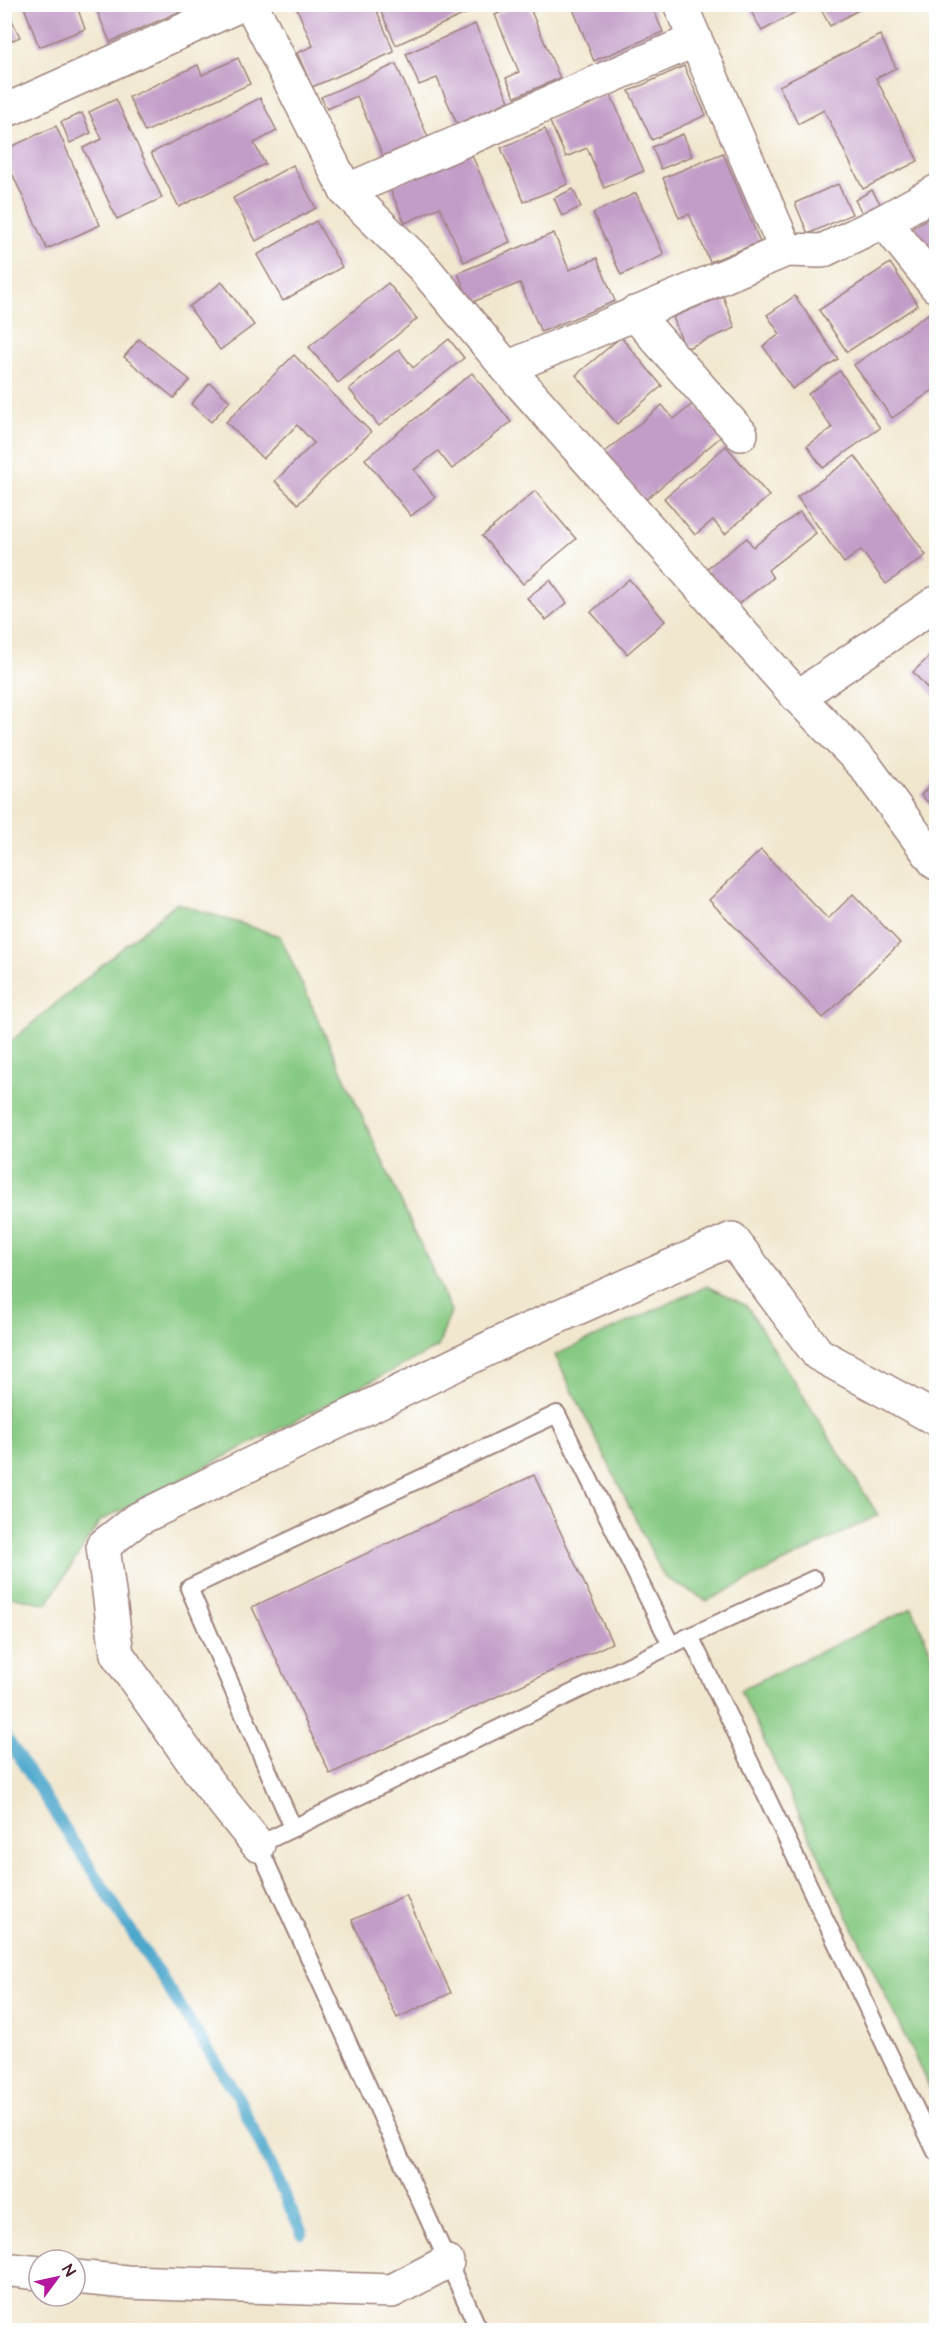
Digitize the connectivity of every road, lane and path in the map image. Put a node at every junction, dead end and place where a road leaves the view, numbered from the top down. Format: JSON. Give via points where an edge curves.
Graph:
{"nodes":[{"id":1,"x":242,"y":4,"type":"edge"},
{"id":2,"x":251,"y":4,"type":"edge"},
{"id":3,"x":680,"y":4,"type":"edge"},
{"id":4,"x":695,"y":40,"type":"junction"},
{"id":5,"x":12,"y":108,"type":"dead end"},
{"id":6,"x":346,"y":191,"type":"junction"},
{"id":7,"x":936,"y":192,"type":"edge"},
{"id":8,"x":884,"y":221,"type":"junction"},
{"id":9,"x":786,"y":250,"type":"junction"},
{"id":10,"x":936,"y":286,"type":"edge"},
{"id":11,"x":634,"y":313,"type":"junction"},
{"id":12,"x":507,"y":368,"type":"junction"},
{"id":13,"x":741,"y":434,"type":"dead end"},
{"id":14,"x":936,"y":603,"type":"edge"},
{"id":15,"x":798,"y":697,"type":"junction"},
{"id":16,"x":936,"y":863,"type":"edge"},
{"id":17,"x":936,"y":1419,"type":"edge"},
{"id":18,"x":814,"y":1579,"type":"dead end"},
{"id":19,"x":690,"y":1636,"type":"junction"},
{"id":20,"x":671,"y":1645,"type":"junction"},
{"id":21,"x":293,"y":1828,"type":"junction"},
{"id":22,"x":258,"y":1845,"type":"junction"},
{"id":23,"x":936,"y":2152,"type":"edge"},
{"id":24,"x":447,"y":2262,"type":"junction"},
{"id":25,"x":4,"y":2269,"type":"edge"},
{"id":26,"x":27,"y":2272,"type":"edge"},
{"id":27,"x":87,"y":2278,"type":"edge"},
{"id":28,"x":479,"y":2331,"type":"edge"}],
"edges":[{"from":1,"to":5,"type":"street"},
{"from":2,"to":6,"type":"street"},
{"from":3,"to":4,"type":"street"},
{"from":4,"to":6,"type":"street"},
{"from":4,"to":9,"type":"street"},
{"from":6,"to":12,"type":"street","via":[[423,267]]},
{"from":7,"to":8,"type":"street"},
{"from":8,"to":9,"type":"street","via":[[822,251]]},
{"from":8,"to":10,"type":"street"},
{"from":9,"to":11,"type":"street"},
{"from":11,"to":12,"type":"street"},
{"from":11,"to":13,"type":"street"},
{"from":12,"to":15,"type":"street"},
{"from":14,"to":15,"type":"street"},
{"from":15,"to":16,"type":"street","via":[[865,766]]},
{"from":17,"to":22,"type":"street","via":[[818,1354],[732,1239],[499,1343],[136,1520],[103,1546],[117,1654],[208,1783]]},
{"from":18,"to":19,"type":"lane"},
{"from":19,"to":20,"type":"lane"},
{"from":19,"to":23,"type":"lane"},
{"from":20,"to":21,"type":"lane"},
{"from":20,"to":21,"type":"lane","via":[[556,1414],[189,1588]]},
{"from":21,"to":22,"type":"lane"},
{"from":22,"to":24,"type":"lane"},
{"from":24,"to":27,"type":"street","via":[[392,2291]]},
{"from":24,"to":28,"type":"lane"},
{"from":25,"to":26,"type":"street"}]}
